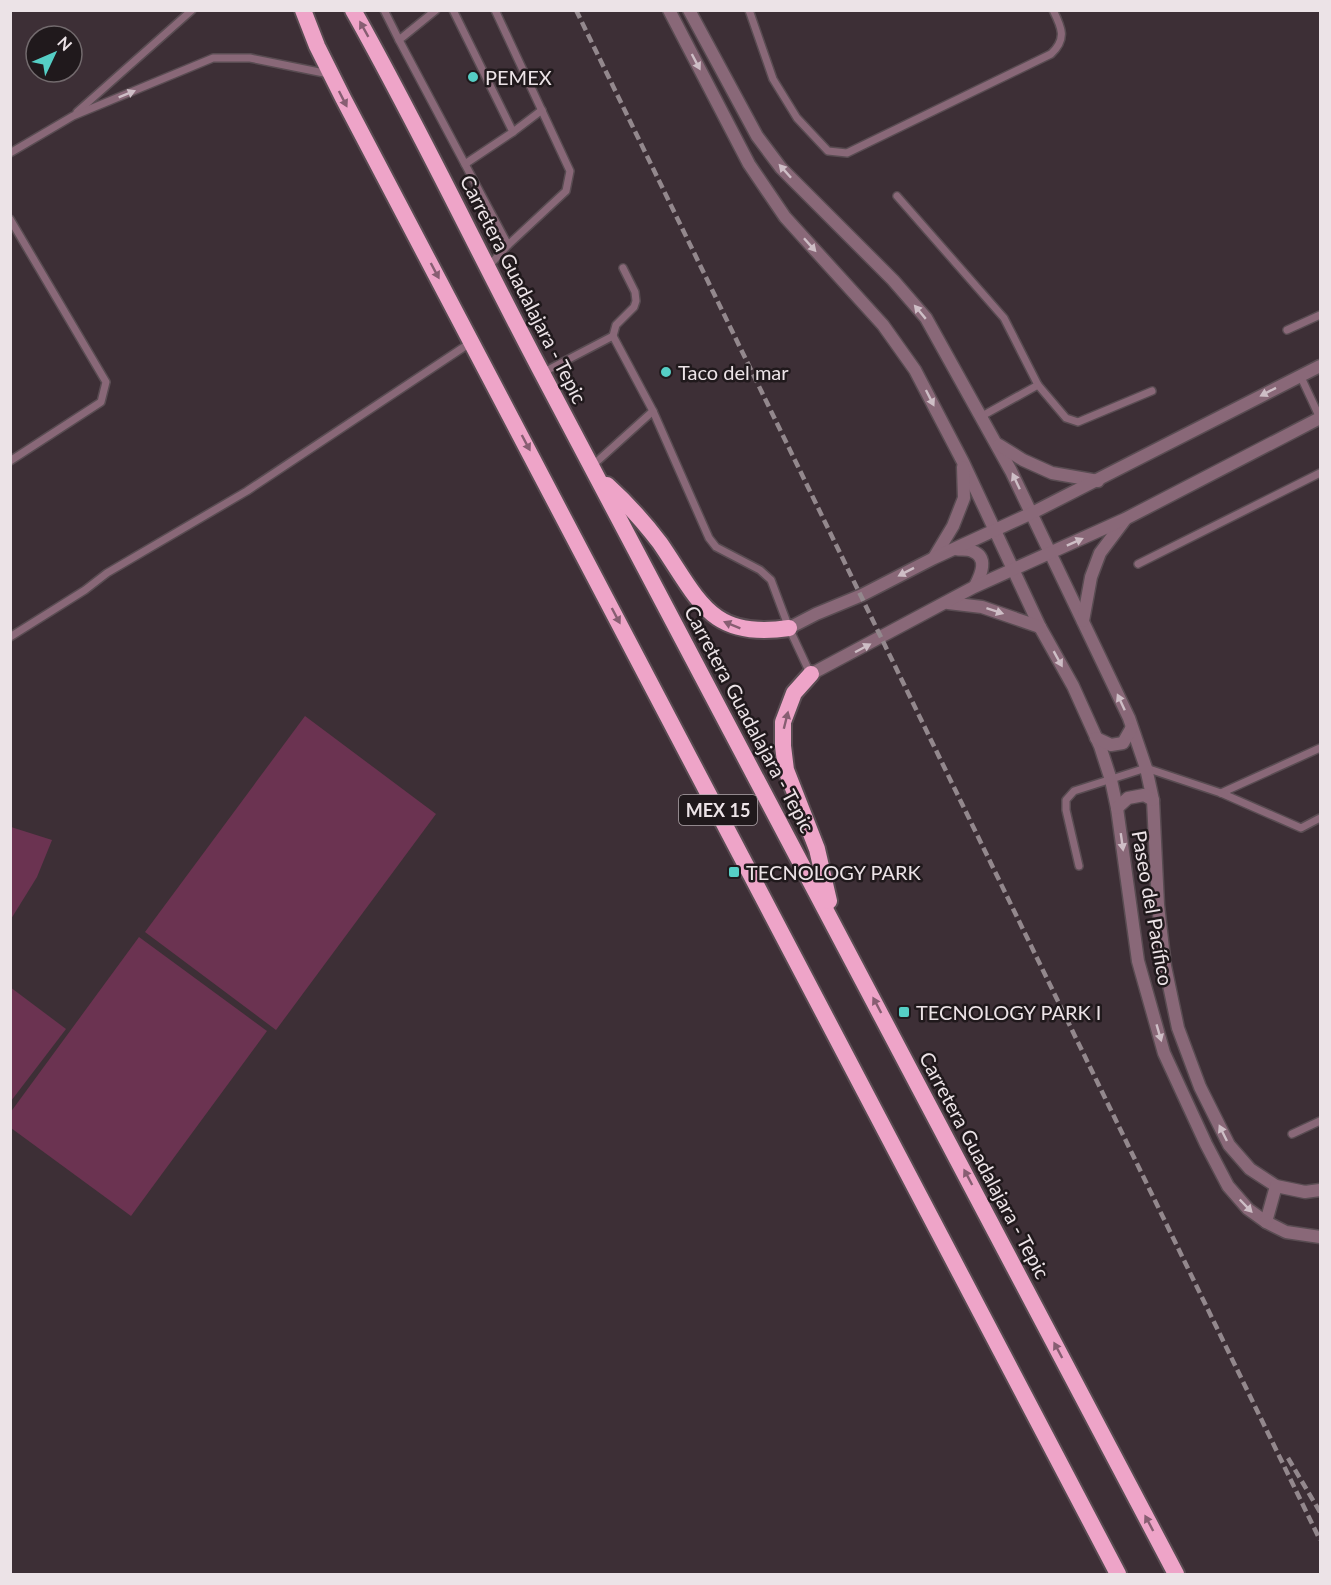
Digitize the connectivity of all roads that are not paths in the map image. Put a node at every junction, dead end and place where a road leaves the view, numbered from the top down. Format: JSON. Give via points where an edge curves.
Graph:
{"nodes":[{"id":1,"x":192,"y":10,"type":"edge"},
{"id":2,"x":297,"y":10,"type":"edge"},
{"id":3,"x":303,"y":10,"type":"edge"},
{"id":4,"x":353,"y":10,"type":"edge"},
{"id":5,"x":384,"y":10,"type":"edge"},
{"id":6,"x":436,"y":10,"type":"edge"},
{"id":7,"x":453,"y":10,"type":"edge"},
{"id":8,"x":495,"y":10,"type":"edge"},
{"id":9,"x":749,"y":10,"type":"edge"},
{"id":10,"x":1053,"y":10,"type":"edge"},
{"id":11,"x":689,"y":11,"type":"edge"},
{"id":12,"x":672,"y":15,"type":"edge"},
{"id":13,"x":399,"y":40,"type":"junction"},
{"id":14,"x":318,"y":46,"type":"junction"},
{"id":15,"x":331,"y":75,"type":"junction"},
{"id":16,"x":542,"y":110,"type":"junction"},
{"id":17,"x":73,"y":116,"type":"junction"},
{"id":18,"x":513,"y":132,"type":"junction"},
{"id":19,"x":10,"y":153,"type":"edge"},
{"id":20,"x":465,"y":164,"type":"junction"},
{"id":21,"x":897,"y":196,"type":"dead end"},
{"id":22,"x":10,"y":219,"type":"edge"},
{"id":23,"x":508,"y":245,"type":"junction"},
{"id":24,"x":488,"y":267,"type":"junction"},
{"id":25,"x":623,"y":268,"type":"dead end"},
{"id":26,"x":1320,"y":315,"type":"edge"},
{"id":27,"x":1287,"y":330,"type":"dead end"},
{"id":28,"x":613,"y":336,"type":"junction"},
{"id":29,"x":472,"y":341,"type":"junction"},
{"id":30,"x":1320,"y":366,"type":"edge"},
{"id":31,"x":543,"y":373,"type":"junction"},
{"id":32,"x":1300,"y":375,"type":"junction"},
{"id":33,"x":1038,"y":385,"type":"junction"},
{"id":34,"x":1152,"y":391,"type":"dead end"},
{"id":35,"x":653,"y":411,"type":"junction"},
{"id":36,"x":982,"y":416,"type":"junction"},
{"id":37,"x":1320,"y":418,"type":"edge"},
{"id":38,"x":996,"y":443,"type":"junction"},
{"id":39,"x":10,"y":461,"type":"edge"},
{"id":40,"x":963,"y":462,"type":"junction"},
{"id":41,"x":595,"y":471,"type":"junction"},
{"id":42,"x":1320,"y":473,"type":"edge"},
{"id":43,"x":1098,"y":480,"type":"junction"},
{"id":44,"x":1032,"y":513,"type":"junction"},
{"id":45,"x":1125,"y":519,"type":"junction"},
{"id":46,"x":995,"y":530,"type":"junction"},
{"id":47,"x":954,"y":549,"type":"junction"},
{"id":48,"x":1051,"y":553,"type":"junction"},
{"id":49,"x":934,"y":558,"type":"junction"},
{"id":50,"x":1138,"y":564,"type":"dead end"},
{"id":51,"x":1013,"y":569,"type":"junction"},
{"id":52,"x":974,"y":587,"type":"junction"},
{"id":53,"x":948,"y":603,"type":"junction"},
{"id":54,"x":1083,"y":621,"type":"junction"},
{"id":55,"x":1040,"y":627,"type":"junction"},
{"id":56,"x":789,"y":628,"type":"junction"},
{"id":57,"x":10,"y":637,"type":"edge"},
{"id":58,"x":811,"y":674,"type":"junction"},
{"id":59,"x":1131,"y":729,"type":"junction"},
{"id":60,"x":1096,"y":738,"type":"junction"},
{"id":61,"x":1320,"y":748,"type":"edge"},
{"id":62,"x":1146,"y":768,"type":"junction"},
{"id":63,"x":1111,"y":780,"type":"junction"},
{"id":64,"x":1221,"y":793,"type":"junction"},
{"id":65,"x":1152,"y":800,"type":"junction"},
{"id":66,"x":1117,"y":808,"type":"junction"},
{"id":67,"x":1320,"y":818,"type":"edge"},
{"id":68,"x":1079,"y":866,"type":"dead end"},
{"id":69,"x":831,"y":917,"type":"junction"},
{"id":70,"x":1320,"y":1121,"type":"edge"},
{"id":71,"x":1292,"y":1134,"type":"dead end"},
{"id":72,"x":1276,"y":1186,"type":"junction"},
{"id":73,"x":1320,"y":1190,"type":"edge"},
{"id":74,"x":1266,"y":1222,"type":"junction"},
{"id":75,"x":1320,"y":1237,"type":"edge"},
{"id":76,"x":1118,"y":1575,"type":"edge"},
{"id":77,"x":1176,"y":1575,"type":"edge"}],
"edges":[{"from":1,"to":17,"type":"lane"},
{"from":2,"to":14,"type":"highway"},
{"from":3,"to":14,"type":"highway","number":"MEX 15"},
{"from":24,"to":4,"type":"highway","name":"Carretera Guadalajara - Tepic","number":"MEX 15","one_way":true},
{"from":5,"to":13,"type":"lane"},
{"from":6,"to":13,"type":"lane"},
{"from":7,"to":18,"type":"lane"},
{"from":8,"to":16,"type":"lane"},
{"from":9,"to":10,"type":"lane","via":[[773,79],[797,118],[828,151],[848,153],[1051,54],[1062,38]]},
{"from":11,"to":12,"type":"lane"},
{"from":36,"to":11,"type":"street","one_way":true,"via":[[926,318],[781,168],[757,136]]},
{"from":12,"to":40,"type":"street","one_way":true,"via":[[749,164],[785,217],[883,325],[915,370]]},
{"from":13,"to":20,"type":"lane"},
{"from":14,"to":15,"type":"highway","number":"MEX 15"},
{"from":17,"to":15,"type":"lane","one_way":true,"via":[[213,58],[250,58]]},
{"from":15,"to":29,"type":"highway","number":"MEX 15","one_way":true},
{"from":16,"to":18,"type":"lane"},
{"from":16,"to":23,"type":"lane","via":[[570,171],[570,179],[566,191]]},
{"from":17,"to":19,"type":"lane"},
{"from":18,"to":20,"type":"lane"},
{"from":20,"to":23,"type":"lane"},
{"from":21,"to":33,"type":"lane","via":[[1004,318]]},
{"from":22,"to":39,"type":"lane","via":[[106,382],[101,402]]},
{"from":23,"to":24,"type":"lane"},
{"from":24,"to":31,"type":"highway","name":"Carretera Guadalajara - Tepic","number":"MEX 15"},
{"from":25,"to":28,"type":"lane","via":[[636,301],[616,325]]},
{"from":26,"to":27,"type":"lane"},
{"from":28,"to":31,"type":"lane"},
{"from":28,"to":35,"type":"lane"},
{"from":29,"to":57,"type":"lane","via":[[247,491],[107,573]]},
{"from":29,"to":76,"type":"highway","number":"MEX 15","one_way":true},
{"from":30,"to":32,"type":"street"},
{"from":31,"to":41,"type":"highway","name":"Carretera Guadalajara - Tepic","number":"MEX 15"},
{"from":32,"to":37,"type":"lane"},
{"from":32,"to":43,"type":"street","one_way":true},
{"from":33,"to":34,"type":"lane","via":[[1066,418],[1078,422]]},
{"from":33,"to":36,"type":"lane"},
{"from":35,"to":41,"type":"lane"},
{"from":35,"to":56,"type":"lane","via":[[710,538],[716,547],[771,580]]},
{"from":36,"to":38,"type":"street"},
{"from":37,"to":45,"type":"street"},
{"from":38,"to":43,"type":"street","via":[[1052,473]]},
{"from":44,"to":38,"type":"street","one_way":true},
{"from":40,"to":46,"type":"street"},
{"from":40,"to":49,"type":"street","via":[[964,498]]},
{"from":56,"to":41,"type":"highway","one_way":true,"via":[[743,629],[706,611],[638,515]]},
{"from":41,"to":69,"type":"highway","name":"Carretera Guadalajara - Tepic","number":"MEX 15"},
{"from":42,"to":50,"type":"lane"},
{"from":43,"to":44,"type":"street"},
{"from":44,"to":46,"type":"street"},
{"from":44,"to":48,"type":"street"},
{"from":48,"to":45,"type":"street","one_way":true},
{"from":45,"to":54,"type":"street","via":[[1100,553],[1091,576]]},
{"from":46,"to":47,"type":"street"},
{"from":46,"to":51,"type":"street","name":"Paseo del Pacífico"},
{"from":47,"to":49,"type":"street"},
{"from":47,"to":52,"type":"street","via":[[980,556],[982,574]]},
{"from":48,"to":51,"type":"street"},
{"from":48,"to":54,"type":"street","name":"Paseo del Pacífico"},
{"from":49,"to":56,"type":"street","one_way":true},
{"from":51,"to":52,"type":"street"},
{"from":51,"to":55,"type":"street","name":"Paseo del Pacífico"},
{"from":52,"to":53,"type":"street"},
{"from":53,"to":55,"type":"street","one_way":true,"via":[[982,607]]},
{"from":58,"to":53,"type":"street","one_way":true},
{"from":59,"to":54,"type":"street","name":"Paseo del Pacífico","one_way":true},
{"from":55,"to":60,"type":"street","name":"Paseo del Pacífico","one_way":true},
{"from":56,"to":58,"type":"lane"},
{"from":69,"to":58,"type":"highway","one_way":true,"via":[[817,849],[786,770],[783,746],[783,722],[795,693]]},
{"from":59,"to":60,"type":"street","via":[[1123,743],[1111,745]]},
{"from":59,"to":62,"type":"street","name":"Paseo del Pacífico"},
{"from":60,"to":63,"type":"street","name":"Paseo del Pacífico"},
{"from":61,"to":64,"type":"lane"},
{"from":62,"to":63,"type":"lane"},
{"from":62,"to":64,"type":"lane"},
{"from":62,"to":65,"type":"street","name":"Paseo del Pacífico"},
{"from":63,"to":66,"type":"street","name":"Paseo del Pacífico"},
{"from":63,"to":68,"type":"lane","via":[[1074,791],[1066,800]]},
{"from":64,"to":67,"type":"lane","via":[[1301,828]]},
{"from":65,"to":66,"type":"street","via":[[1144,795],[1128,798]]},
{"from":72,"to":65,"type":"street","name":"Paseo del Pacífico","one_way":true,"via":[[1250,1169],[1229,1145],[1200,1087],[1178,1028],[1158,905]]},
{"from":66,"to":74,"type":"street","name":"Paseo del Pacífico","one_way":true,"via":[[1138,961],[1164,1053],[1228,1186]]},
{"from":77,"to":69,"type":"highway","name":"Carretera Guadalajara - Tepic","number":"MEX 15","one_way":true},
{"from":70,"to":71,"type":"lane"},
{"from":72,"to":73,"type":"street","name":"Paseo del Pacífico","via":[[1305,1192]]},
{"from":72,"to":74,"type":"street"},
{"from":74,"to":75,"type":"street","name":"Paseo del Pacífico","via":[[1286,1232]]}]}
